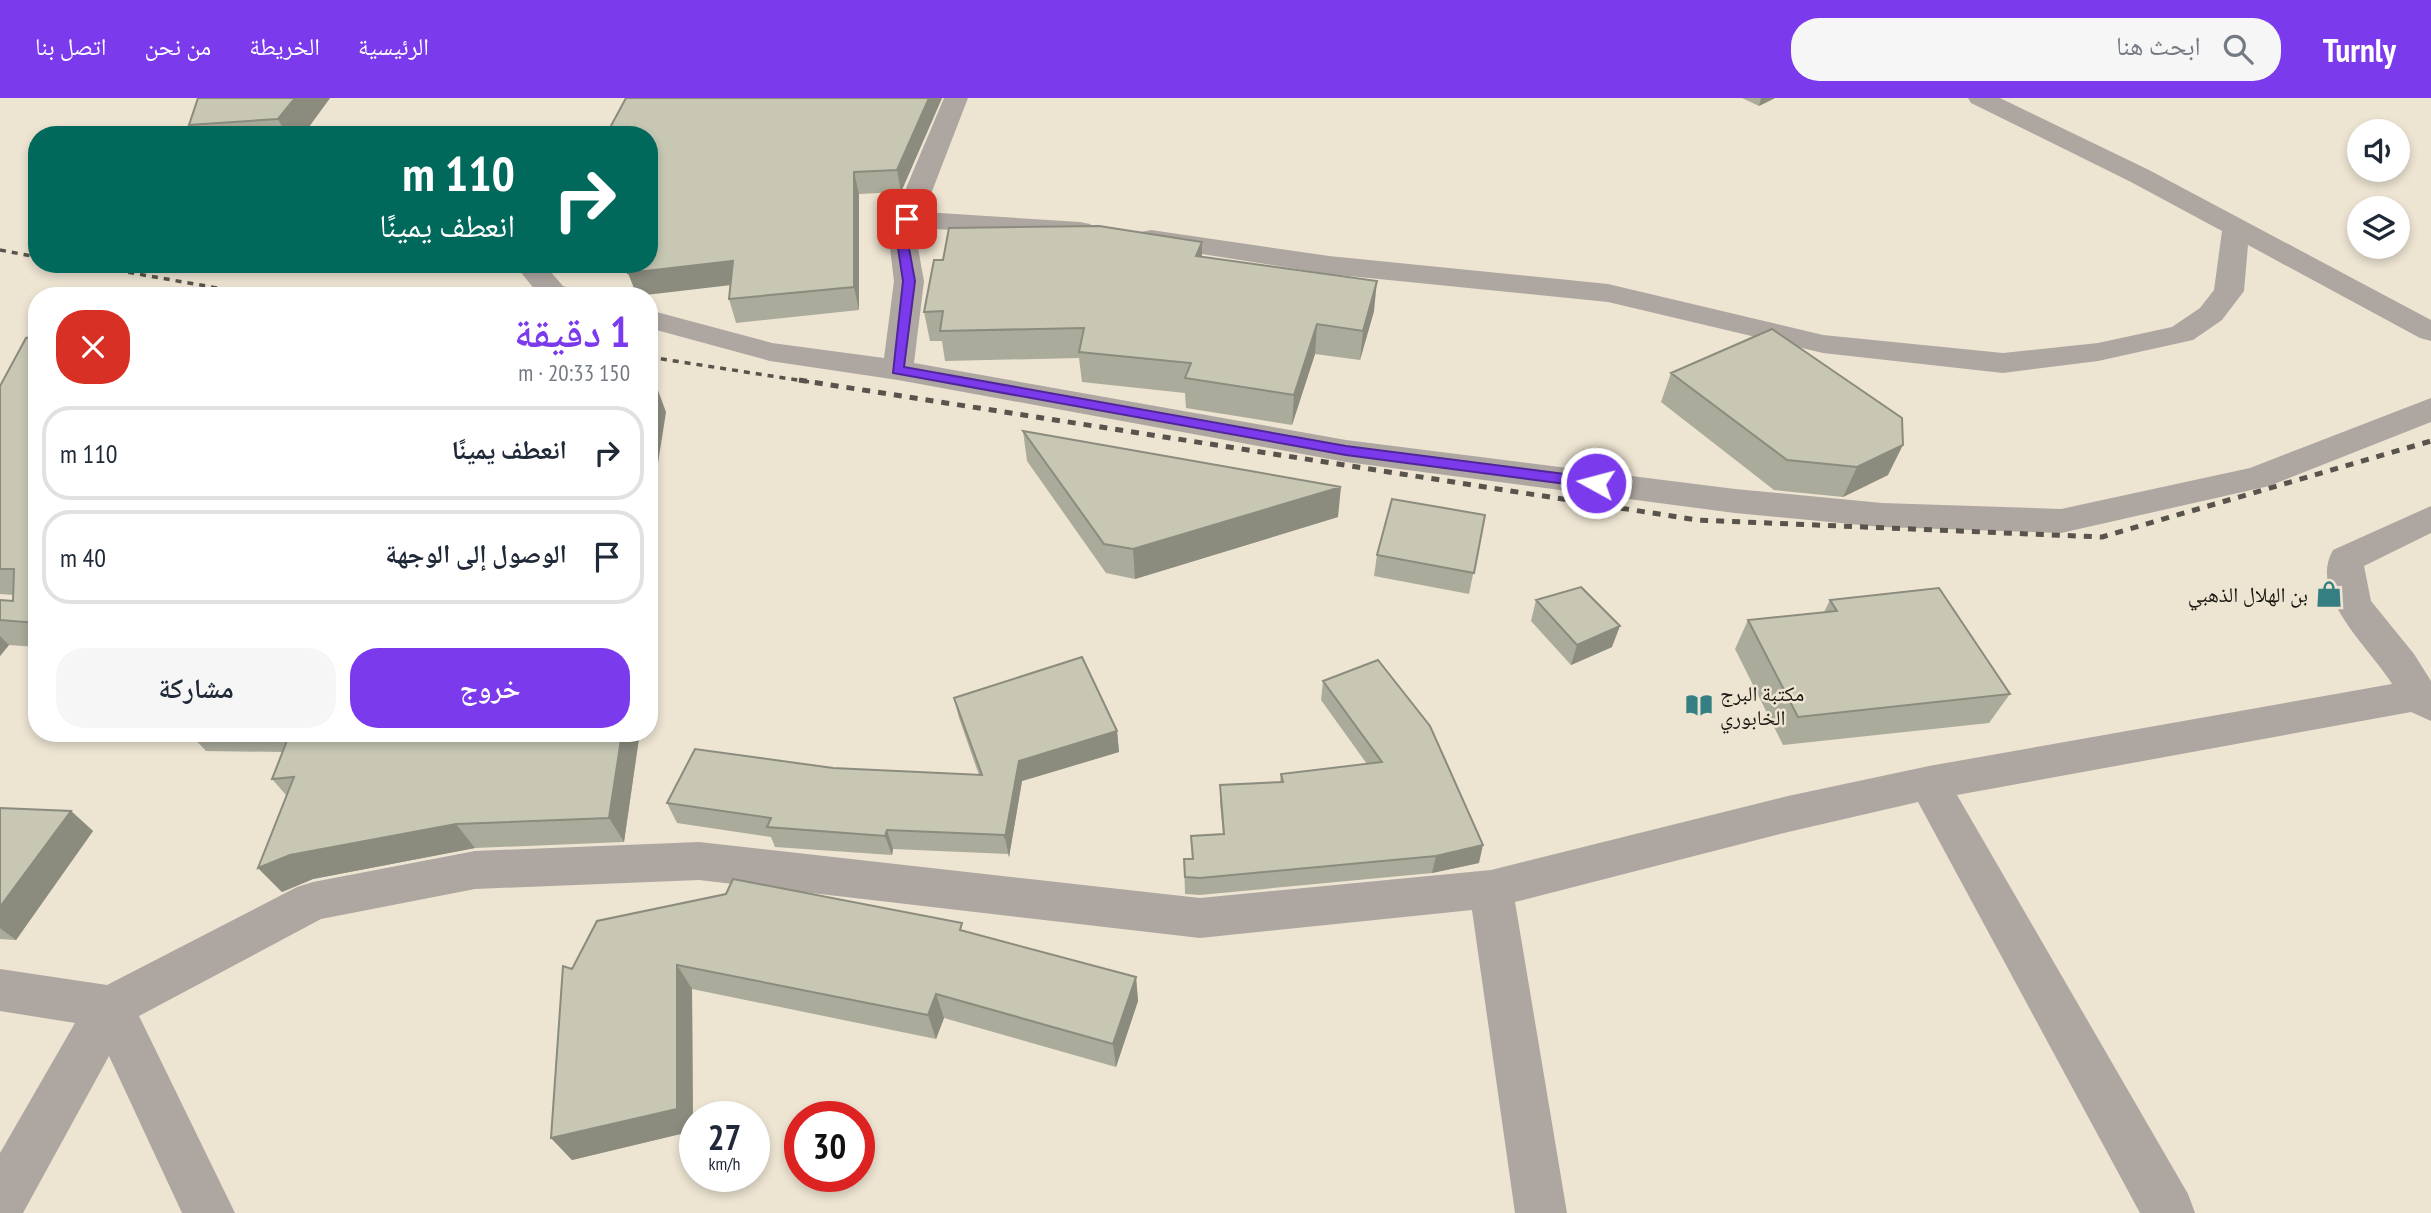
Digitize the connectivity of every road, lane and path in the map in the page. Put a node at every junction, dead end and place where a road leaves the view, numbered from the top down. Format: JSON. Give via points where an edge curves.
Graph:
{"nodes":[{"id":1,"x":956,"y":98,"type":"edge"},
{"id":2,"x":1980,"y":98,"type":"edge"},
{"id":3,"x":907,"y":219,"type":"junction"},
{"id":4,"x":2236,"y":230,"type":"junction"},
{"id":5,"x":536,"y":273,"type":"edge"},
{"id":6,"x":548,"y":287,"type":"edge"},
{"id":7,"x":658,"y":321,"type":"edge"},
{"id":8,"x":2431,"y":332,"type":"edge"},
{"id":9,"x":898,"y":370,"type":"junction"},
{"id":10,"x":2431,"y":408,"type":"edge"},
{"id":11,"x":2431,"y":518,"type":"edge"},
{"id":12,"x":2425,"y":701,"type":"edge"},
{"id":13,"x":1929,"y":783,"type":"junction"},
{"id":14,"x":1491,"y":889,"type":"junction"},
{"id":15,"x":0,"y":990,"type":"edge"},
{"id":16,"x":110,"y":1007,"type":"junction"},
{"id":17,"x":0,"y":1203,"type":"edge"},
{"id":18,"x":209,"y":1213,"type":"edge"},
{"id":19,"x":1541,"y":1213,"type":"edge"},
{"id":20,"x":2169,"y":1213,"type":"edge"}],
"edges":[{"from":1,"to":3,"type":"street"},
{"from":2,"to":4,"type":"street","via":[[2140,176]]},
{"from":3,"to":4,"type":"street","via":[[1113,232],[1329,265],[1608,293],[1823,344],[2003,363],[2098,352],[2182,334],[2211,314],[2229,291]]},
{"from":3,"to":9,"type":"street","via":[[904,248],[909,281]]},
{"from":4,"to":8,"type":"street"},
{"from":5,"to":6,"type":"street"},
{"from":7,"to":9,"type":"street","via":[[770,352]]},
{"from":9,"to":10,"type":"street","via":[[1374,454],[1882,515],[2061,521],[2257,478]]},
{"from":11,"to":12,"type":"street","via":[[2346,559],[2345,575],[2354,606]]},
{"from":12,"to":13,"type":"street"},
{"from":13,"to":14,"type":"street"},
{"from":13,"to":20,"type":"street"},
{"from":14,"to":16,"type":"street","via":[[1200,918],[699,861],[475,870],[313,901]]},
{"from":14,"to":19,"type":"street"},
{"from":15,"to":16,"type":"street"},
{"from":16,"to":17,"type":"street"},
{"from":16,"to":18,"type":"street"}]}
